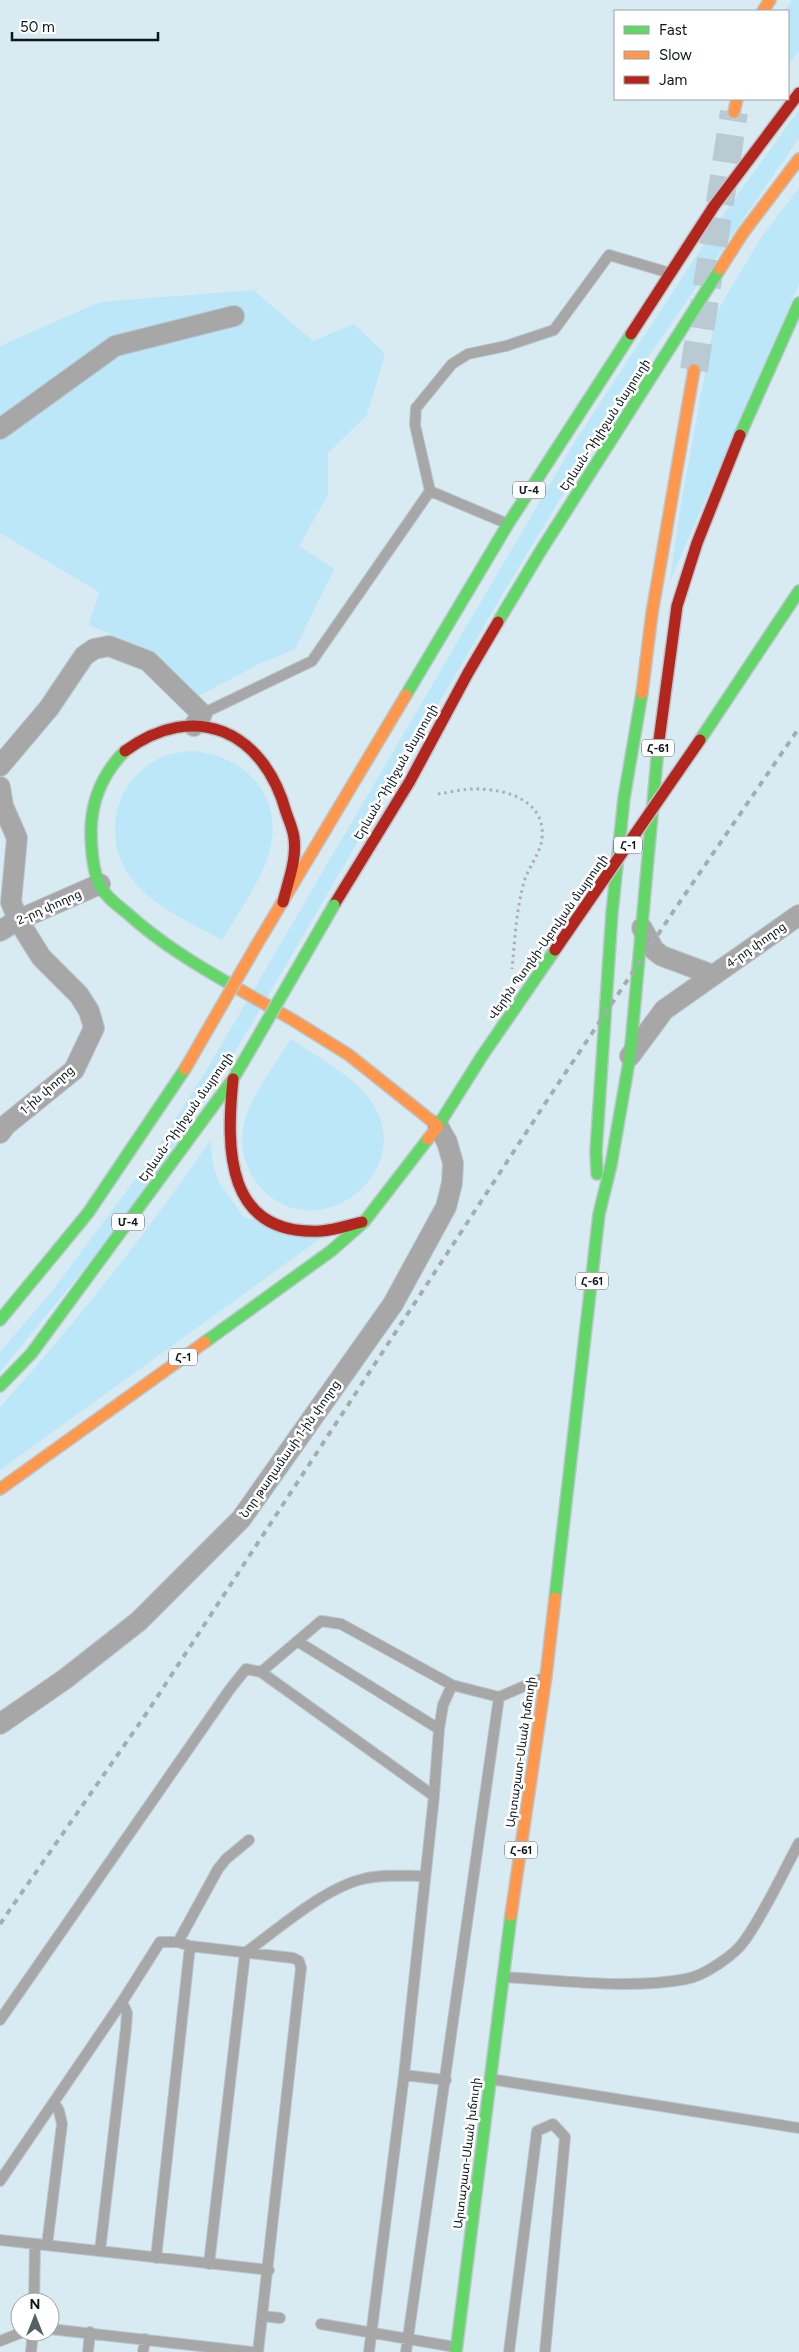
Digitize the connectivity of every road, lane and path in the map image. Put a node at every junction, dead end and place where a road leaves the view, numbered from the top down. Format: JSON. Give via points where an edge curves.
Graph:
{"nodes":[{"id":1,"x":799,"y":93,"type":"edge"},
{"id":2,"x":737,"y":100,"type":"edge"},
{"id":3,"x":734,"y":112,"type":"tunnel mouth"},
{"id":4,"x":799,"y":159,"type":"edge"},
{"id":5,"x":671,"y":273,"type":"junction"},
{"id":6,"x":799,"y":303,"type":"edge"},
{"id":7,"x":234,"y":316,"type":"dead end"},
{"id":8,"x":694,"y":370,"type":"tunnel mouth"},
{"id":9,"x":0,"y":430,"type":"edge"},
{"id":10,"x":430,"y":491,"type":"junction"},
{"id":11,"x":508,"y":524,"type":"junction"},
{"id":12,"x":799,"y":591,"type":"edge"},
{"id":13,"x":198,"y":720,"type":"junction"},
{"id":14,"x":0,"y":766,"type":"edge"},
{"id":15,"x":0,"y":787,"type":"edge"},
{"id":16,"x":438,"y":794,"type":"dead end"},
{"id":17,"x":100,"y":884,"type":"junction"},
{"id":18,"x":282,"y":902,"type":"junction"},
{"id":19,"x":799,"y":915,"type":"edge"},
{"id":20,"x":18,"y":920,"type":"junction"},
{"id":21,"x":642,"y":928,"type":"junction"},
{"id":22,"x":0,"y":931,"type":"edge"},
{"id":23,"x":713,"y":975,"type":"junction"},
{"id":24,"x":511,"y":976,"type":"dead end"},
{"id":25,"x":630,"y":1056,"type":"junction"},
{"id":26,"x":233,"y":1078,"type":"junction"},
{"id":27,"x":438,"y":1126,"type":"junction"},
{"id":28,"x":0,"y":1132,"type":"edge"},
{"id":29,"x":599,"y":1214,"type":"junction"},
{"id":30,"x":364,"y":1222,"type":"junction"},
{"id":31,"x":0,"y":1320,"type":"edge"},
{"id":32,"x":0,"y":1386,"type":"edge"},
{"id":33,"x":0,"y":1489,"type":"edge"},
{"id":34,"x":297,"y":1641,"type":"junction"},
{"id":35,"x":261,"y":1672,"type":"junction"},
{"id":36,"x":546,"y":1676,"type":"junction"},
{"id":37,"x":452,"y":1685,"type":"junction"},
{"id":38,"x":499,"y":1697,"type":"junction"},
{"id":39,"x":0,"y":1724,"type":"edge"},
{"id":40,"x":438,"y":1729,"type":"junction"},
{"id":41,"x":434,"y":1796,"type":"junction"},
{"id":42,"x":249,"y":1840,"type":"dead end"},
{"id":43,"x":799,"y":1844,"type":"edge"},
{"id":44,"x":424,"y":1876,"type":"junction"},
{"id":45,"x":178,"y":1942,"type":"junction"},
{"id":46,"x":190,"y":1946,"type":"junction"},
{"id":47,"x":245,"y":1953,"type":"junction"},
{"id":48,"x":502,"y":1976,"type":"junction"},
{"id":49,"x":122,"y":2002,"type":"junction"},
{"id":50,"x":0,"y":2020,"type":"edge"},
{"id":51,"x":404,"y":2075,"type":"junction"},
{"id":52,"x":490,"y":2079,"type":"junction"},
{"id":53,"x":446,"y":2080,"type":"junction"},
{"id":54,"x":54,"y":2102,"type":"junction"},
{"id":55,"x":799,"y":2128,"type":"edge"},
{"id":56,"x":0,"y":2181,"type":"edge"},
{"id":57,"x":0,"y":2240,"type":"edge"},
{"id":58,"x":35,"y":2244,"type":"junction"},
{"id":59,"x":47,"y":2246,"type":"junction"},
{"id":60,"x":100,"y":2251,"type":"junction"},
{"id":61,"x":156,"y":2258,"type":"junction"},
{"id":62,"x":209,"y":2264,"type":"junction"},
{"id":63,"x":269,"y":2270,"type":"junction"},
{"id":64,"x":34,"y":2292,"type":"edge"},
{"id":65,"x":263,"y":2316,"type":"junction"},
{"id":66,"x":280,"y":2318,"type":"dead end"},
{"id":67,"x":321,"y":2324,"type":"dead end"},
{"id":68,"x":60,"y":2330,"type":"edge"},
{"id":69,"x":90,"y":2332,"type":"junction"},
{"id":70,"x":372,"y":2333,"type":"junction"},
{"id":71,"x":145,"y":2339,"type":"junction"},
{"id":72,"x":408,"y":2339,"type":"junction"},
{"id":73,"x":196,"y":2349,"type":"edge"},
{"id":74,"x":457,"y":2350,"type":"edge"},
{"id":75,"x":88,"y":2352,"type":"edge"},
{"id":76,"x":144,"y":2352,"type":"edge"},
{"id":77,"x":252,"y":2352,"type":"edge"},
{"id":78,"x":258,"y":2352,"type":"edge"},
{"id":79,"x":368,"y":2352,"type":"edge"},
{"id":80,"x":406,"y":2352,"type":"edge"},
{"id":81,"x":509,"y":2352,"type":"edge"},
{"id":82,"x":544,"y":2352,"type":"edge"}],
"edges":[{"from":1,"to":5,"type":"main road","number":"Մ-4","via":[[714,206]]},
{"from":2,"to":3,"type":"main road"},
{"from":4,"to":26,"type":"main road","name":"Երևան-Դիլիջան մայրուղի","number":"Մ-4","bridge":true,"via":[[744,233],[540,552],[468,673],[410,780]]},
{"from":5,"to":10,"type":"lane","via":[[609,254],[554,330],[506,346],[468,354],[452,364],[416,408],[415,425]]},
{"from":5,"to":11,"type":"main road","number":"Մ-4"},
{"from":6,"to":21,"type":"main road","number":"Հ-61","via":[[740,435],[697,543],[677,606],[657,752]]},
{"from":7,"to":9,"type":"street","via":[[115,346]]},
{"from":8,"to":29,"type":"main road","number":"Հ-61","via":[[624,798],[612,913],[596,1150]]},
{"from":10,"to":11,"type":"lane"},
{"from":10,"to":13,"type":"lane","via":[[312,661]]},
{"from":11,"to":18,"type":"main road","number":"Մ-4"},
{"from":12,"to":27,"type":"main road","name":"Վերին Պտղնի-Աբովյան մայրուղի","number":"Հ-1","bridge":true,"via":[[482,1056]]},
{"from":13,"to":14,"type":"street","via":[[148,661],[109,646],[94,649],[84,656],[50,708]]},
{"from":13,"to":17,"type":"main road","via":[[138,740],[107,773],[93,808],[91,830]]},
{"from":13,"to":18,"type":"main road","via":[[248,746],[268,768],[281,792],[294,838]]},
{"from":15,"to":20,"type":"street","name":"1-ին փողոց","via":[[3,806],[17,838],[11,902]]},
{"from":16,"to":24,"type":"path","via":[[478,788],[501,791],[527,801],[541,819],[542,840],[525,880],[518,908]]},
{"from":17,"to":20,"type":"street","name":"2-րդ փողոց"},
{"from":17,"to":27,"type":"main road","via":[[148,932],[326,1040],[383,1079]]},
{"from":18,"to":31,"type":"main road","number":"Մ-4","bridge":true,"via":[[185,1069],[88,1213]]},
{"from":19,"to":23,"type":"street","name":"4-րդ փողոց"},
{"from":20,"to":22,"type":"street","name":"2-րդ փողոց"},
{"from":20,"to":28,"type":"street","name":"1-ին փողոց","via":[[41,957],[79,995],[94,1028],[74,1070]]},
{"from":21,"to":23,"type":"street","via":[[654,950],[662,956]]},
{"from":21,"to":25,"type":"main road","number":"Հ-61"},
{"from":23,"to":25,"type":"street","name":"4-րդ փողոց","via":[[664,1010]]},
{"from":25,"to":29,"type":"main road","number":"Հ-61","via":[[612,1165]]},
{"from":26,"to":30,"type":"main road","via":[[228,1121],[229,1147],[233,1173],[244,1199],[259,1215],[286,1228],[318,1231]]},
{"from":26,"to":32,"type":"main road","name":"Երևան-Դիլիջան մայրուղի","number":"Մ-4","via":[[31,1354]]},
{"from":27,"to":30,"type":"main road","number":"Հ-1"},
{"from":27,"to":39,"type":"street","name":"Նոր թաղամասի 1-ին փողոց","via":[[453,1162],[446,1207],[393,1304],[241,1519],[139,1621],[65,1679]]},
{"from":29,"to":36,"type":"main road","name":"Արտաշատ-Սևան խճուղի","number":"Հ-61"},
{"from":30,"to":33,"type":"main road","number":"Հ-1","via":[[331,1251]]},
{"from":34,"to":35,"type":"lane"},
{"from":34,"to":37,"type":"lane","via":[[321,1622],[341,1624]]},
{"from":34,"to":40,"type":"lane"},
{"from":35,"to":41,"type":"lane"},
{"from":35,"to":50,"type":"lane","via":[[246,1669],[230,1689]]},
{"from":36,"to":38,"type":"lane"},
{"from":36,"to":48,"type":"main road","name":"Արտաշատ-Սևան խճուղի","number":"Հ-61"},
{"from":37,"to":38,"type":"lane"},
{"from":37,"to":40,"type":"lane","via":[[443,1704]]},
{"from":38,"to":53,"type":"lane"},
{"from":40,"to":41,"type":"lane"},
{"from":41,"to":44,"type":"lane"},
{"from":42,"to":45,"type":"lane","via":[[218,1869]]},
{"from":43,"to":48,"type":"lane","via":[[745,1942],[719,1964],[688,1979],[620,1983]]},
{"from":44,"to":47,"type":"lane","via":[[377,1876],[344,1885]]},
{"from":44,"to":51,"type":"lane"},
{"from":45,"to":46,"type":"lane"},
{"from":45,"to":49,"type":"lane","via":[[163,1941],[156,1946]]},
{"from":46,"to":47,"type":"lane"},
{"from":46,"to":61,"type":"lane"},
{"from":47,"to":62,"type":"lane"},
{"from":47,"to":63,"type":"lane","via":[[293,1958],[299,1961],[301,1968]]},
{"from":48,"to":52,"type":"main road","name":"Արտաշատ-Սևան խճուղի","number":"Հ-61"},
{"from":49,"to":54,"type":"lane"},
{"from":49,"to":60,"type":"lane","via":[[127,2013],[126,2028]]},
{"from":51,"to":53,"type":"lane"},
{"from":51,"to":70,"type":"lane"},
{"from":52,"to":55,"type":"lane"},
{"from":52,"to":74,"type":"main road","name":"Արտաշատ-Սևան խճուղի","number":"Հ-61"},
{"from":53,"to":72,"type":"lane"},
{"from":54,"to":56,"type":"lane"},
{"from":54,"to":59,"type":"lane","via":[[62,2124]]},
{"from":57,"to":58,"type":"lane"},
{"from":58,"to":59,"type":"lane"},
{"from":58,"to":64,"type":"lane"},
{"from":59,"to":60,"type":"lane"},
{"from":60,"to":61,"type":"lane"},
{"from":61,"to":62,"type":"lane"},
{"from":62,"to":63,"type":"lane"},
{"from":63,"to":65,"type":"lane"},
{"from":65,"to":66,"type":"lane"},
{"from":65,"to":78,"type":"lane"},
{"from":67,"to":70,"type":"lane"},
{"from":68,"to":69,"type":"lane"},
{"from":69,"to":71,"type":"lane"},
{"from":69,"to":75,"type":"lane"},
{"from":70,"to":72,"type":"lane"},
{"from":70,"to":79,"type":"lane"},
{"from":71,"to":73,"type":"lane"},
{"from":71,"to":76,"type":"lane"},
{"from":72,"to":74,"type":"lane"},
{"from":72,"to":80,"type":"lane"},
{"from":73,"to":77,"type":"lane"},
{"from":81,"to":82,"type":"lane","via":[[537,2131],[553,2124],[565,2137]]}]}
